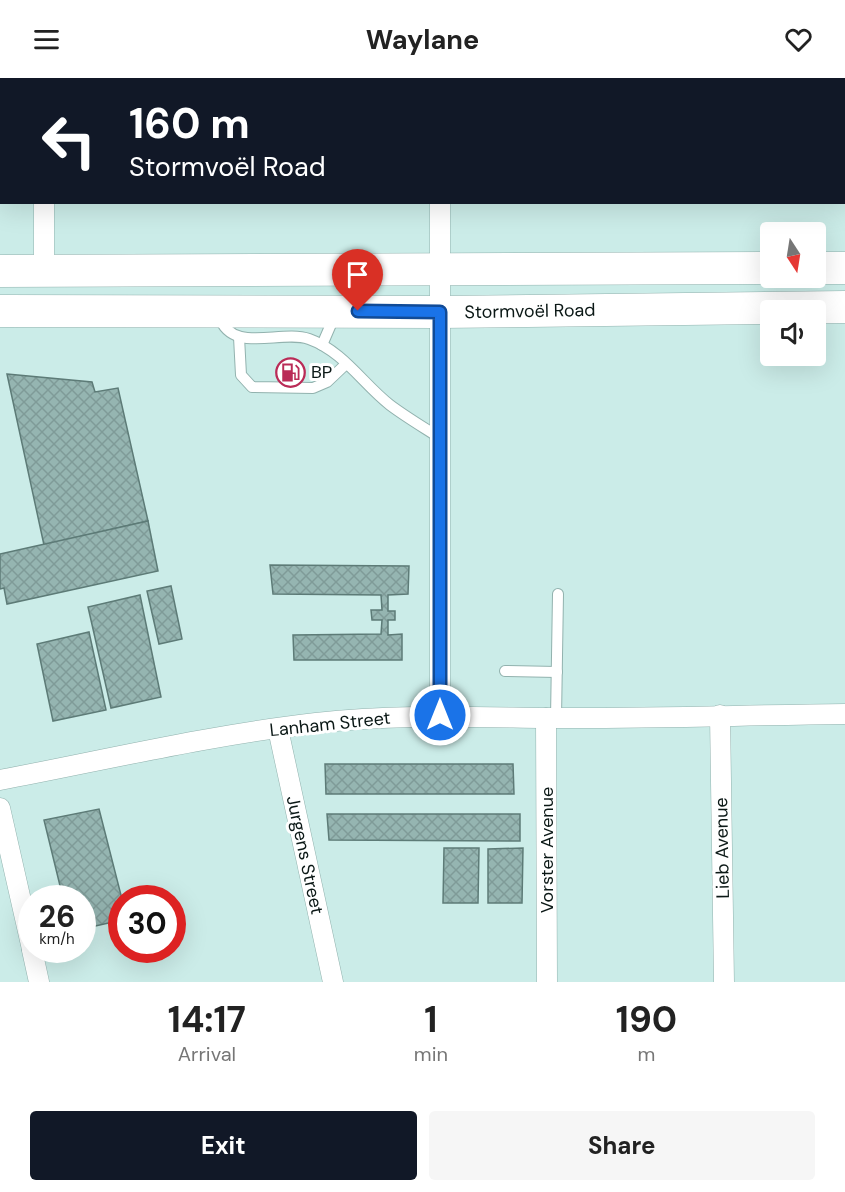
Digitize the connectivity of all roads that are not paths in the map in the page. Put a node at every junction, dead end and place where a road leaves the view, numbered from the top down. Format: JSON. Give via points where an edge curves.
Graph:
{"nodes":[{"id":1,"x":44,"y":204,"type":"edge"},
{"id":2,"x":440,"y":204,"type":"edge"},
{"id":3,"x":760,"y":268,"type":"edge"},
{"id":4,"x":826,"y":268,"type":"edge"},
{"id":5,"x":845,"y":268,"type":"edge"},
{"id":6,"x":440,"y":269,"type":"junction"},
{"id":7,"x":0,"y":271,"type":"edge"},
{"id":8,"x":45,"y":272,"type":"junction"},
{"id":9,"x":845,"y":307,"type":"edge"},
{"id":10,"x":337,"y":310,"type":"junction"},
{"id":11,"x":0,"y":311,"type":"edge"},
{"id":12,"x":217,"y":311,"type":"junction"},
{"id":13,"x":440,"y":312,"type":"junction"},
{"id":14,"x":239,"y":337,"type":"junction"},
{"id":15,"x":322,"y":345,"type":"junction"},
{"id":16,"x":346,"y":364,"type":"junction"},
{"id":17,"x":440,"y":438,"type":"junction"},
{"id":18,"x":558,"y":594,"type":"dead end"},
{"id":19,"x":505,"y":671,"type":"dead end"},
{"id":20,"x":557,"y":672,"type":"junction"},
{"id":21,"x":845,"y":714,"type":"edge"},
{"id":22,"x":440,"y":715,"type":"junction"},
{"id":23,"x":720,"y":715,"type":"junction"},
{"id":24,"x":551,"y":718,"type":"junction"},
{"id":25,"x":278,"y":729,"type":"junction"},
{"id":26,"x":0,"y":780,"type":"edge"},
{"id":27,"x":0,"y":808,"type":"edge"},
{"id":28,"x":18,"y":887,"type":"edge"},
{"id":29,"x":35,"y":963,"type":"edge"},
{"id":30,"x":39,"y":982,"type":"edge"},
{"id":31,"x":333,"y":982,"type":"edge"},
{"id":32,"x":547,"y":982,"type":"edge"},
{"id":33,"x":724,"y":982,"type":"edge"}],
"edges":[{"from":1,"to":8,"type":"street"},
{"from":2,"to":6,"type":"street"},
{"from":3,"to":6,"type":"main road"},
{"from":4,"to":5,"type":"main road"},
{"from":6,"to":8,"type":"main road"},
{"from":6,"to":13,"type":"street"},
{"from":7,"to":8,"type":"main road"},
{"from":9,"to":13,"type":"main road","name":"Stormvoël Road"},
{"from":10,"to":12,"type":"main road","name":"Stormvoël Road"},
{"from":10,"to":13,"type":"main road","name":"Stormvoël Road"},
{"from":10,"to":15,"type":"lane"},
{"from":11,"to":12,"type":"main road","name":"Stormvoël Road"},
{"from":12,"to":14,"type":"lane","via":[[226,331]]},
{"from":13,"to":17,"type":"street"},
{"from":14,"to":15,"type":"lane","via":[[306,338]]},
{"from":14,"to":16,"type":"lane","via":[[241,375],[252,387],[313,388],[327,382]]},
{"from":15,"to":16,"type":"lane"},
{"from":16,"to":17,"type":"lane","via":[[389,404]]},
{"from":17,"to":22,"type":"street"},
{"from":18,"to":20,"type":"lane"},
{"from":19,"to":20,"type":"lane"},
{"from":20,"to":24,"type":"lane"},
{"from":21,"to":23,"type":"street","name":"Lanham Street"},
{"from":22,"to":24,"type":"street","name":"Lanham Street"},
{"from":22,"to":25,"type":"street","name":"Lanham Street"},
{"from":23,"to":24,"type":"street","name":"Lanham Street"},
{"from":23,"to":33,"type":"street","name":"Lieb Avenue"},
{"from":24,"to":32,"type":"street","name":"Vorster Avenue"},
{"from":25,"to":26,"type":"street","name":"Lanham Street"},
{"from":25,"to":31,"type":"street","name":"Jurgens Street"},
{"from":27,"to":28,"type":"street"},
{"from":29,"to":30,"type":"street"}]}
